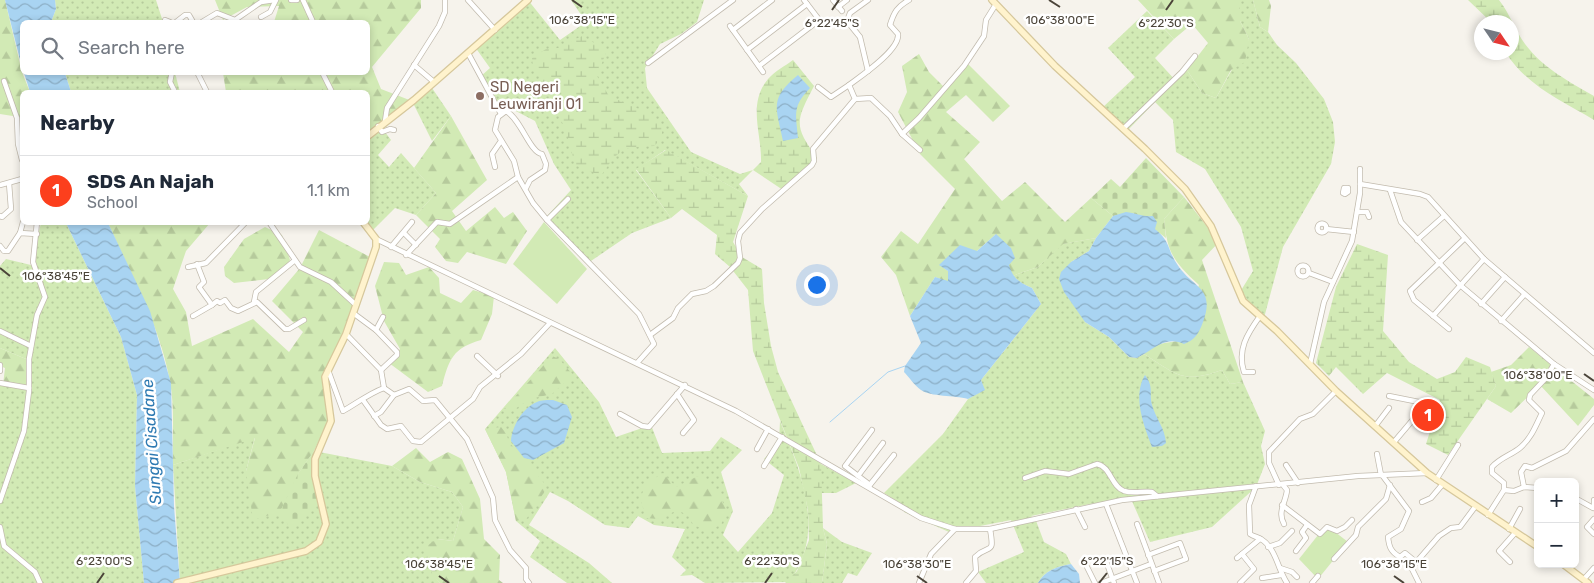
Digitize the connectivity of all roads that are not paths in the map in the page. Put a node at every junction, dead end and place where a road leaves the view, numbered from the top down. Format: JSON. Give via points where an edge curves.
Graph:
{"nodes":[{"id":1,"x":275,"y":0,"type":"edge"},
{"id":2,"x":291,"y":0,"type":"edge"},
{"id":3,"x":298,"y":0,"type":"edge"},
{"id":4,"x":302,"y":0,"type":"edge"},
{"id":5,"x":445,"y":0,"type":"edge"},
{"id":6,"x":468,"y":0,"type":"edge"},
{"id":7,"x":528,"y":0,"type":"edge"},
{"id":8,"x":733,"y":0,"type":"edge"},
{"id":9,"x":772,"y":0,"type":"edge"},
{"id":10,"x":833,"y":0,"type":"edge"},
{"id":11,"x":847,"y":0,"type":"edge"},
{"id":12,"x":868,"y":0,"type":"edge"},
{"id":13,"x":909,"y":0,"type":"edge"},
{"id":14,"x":766,"y":2,"type":"edge"},
{"id":15,"x":806,"y":2,"type":"edge"},
{"id":16,"x":994,"y":2,"type":"edge"},
{"id":17,"x":838,"y":7,"type":"junction"},
{"id":18,"x":842,"y":11,"type":"dead end"},
{"id":19,"x":261,"y":17,"type":"dead end"},
{"id":20,"x":179,"y":20,"type":"edge"},
{"id":21,"x":192,"y":20,"type":"edge"},
{"id":22,"x":205,"y":20,"type":"edge"},
{"id":23,"x":235,"y":20,"type":"edge"},
{"id":24,"x":235,"y":20,"type":"edge"},
{"id":25,"x":312,"y":20,"type":"edge"},
{"id":26,"x":819,"y":20,"type":"junction"},
{"id":27,"x":782,"y":24,"type":"junction"},
{"id":28,"x":824,"y":26,"type":"dead end"},
{"id":29,"x":495,"y":30,"type":"junction"},
{"id":30,"x":786,"y":30,"type":"dead end"},
{"id":31,"x":747,"y":50,"type":"junction"},
{"id":32,"x":468,"y":53,"type":"junction"},
{"id":33,"x":1195,"y":56,"type":"dead end"},
{"id":34,"x":648,"y":63,"type":"dead end"},
{"id":35,"x":414,"y":65,"type":"junction"},
{"id":36,"x":759,"y":66,"type":"junction"},
{"id":37,"x":868,"y":71,"type":"junction"},
{"id":38,"x":763,"y":72,"type":"dead end"},
{"id":39,"x":171,"y":75,"type":"edge"},
{"id":40,"x":198,"y":75,"type":"edge"},
{"id":41,"x":324,"y":75,"type":"edge"},
{"id":42,"x":4,"y":81,"type":"dead end"},
{"id":43,"x":434,"y":82,"type":"junction"},
{"id":44,"x":849,"y":85,"type":"junction"},
{"id":45,"x":818,"y":87,"type":"dead end"},
{"id":46,"x":174,"y":90,"type":"edge"},
{"id":47,"x":206,"y":90,"type":"edge"},
{"id":48,"x":331,"y":90,"type":"edge"},
{"id":49,"x":855,"y":99,"type":"junction"},
{"id":50,"x":501,"y":114,"type":"junction"},
{"id":51,"x":384,"y":121,"type":"junction"},
{"id":52,"x":378,"y":126,"type":"junction"},
{"id":53,"x":394,"y":130,"type":"dead end"},
{"id":54,"x":1123,"y":130,"type":"junction"},
{"id":55,"x":370,"y":134,"type":"edge"},
{"id":56,"x":902,"y":134,"type":"junction"},
{"id":57,"x":501,"y":141,"type":"junction"},
{"id":58,"x":920,"y":150,"type":"dead end"},
{"id":59,"x":20,"y":152,"type":"edge"},
{"id":60,"x":495,"y":167,"type":"dead end"},
{"id":61,"x":1360,"y":169,"type":"dead end"},
{"id":62,"x":518,"y":177,"type":"junction"},
{"id":63,"x":20,"y":180,"type":"edge"},
{"id":64,"x":10,"y":183,"type":"junction"},
{"id":65,"x":0,"y":184,"type":"edge"},
{"id":66,"x":1360,"y":184,"type":"junction"},
{"id":67,"x":526,"y":188,"type":"junction"},
{"id":68,"x":1390,"y":190,"type":"junction"},
{"id":69,"x":1348,"y":192,"type":"dead end"},
{"id":70,"x":1360,"y":193,"type":"junction"},
{"id":71,"x":568,"y":199,"type":"dead end"},
{"id":72,"x":1357,"y":212,"type":"junction"},
{"id":73,"x":0,"y":216,"type":"edge"},
{"id":74,"x":1444,"y":216,"type":"junction"},
{"id":75,"x":1369,"y":217,"type":"dead end"},
{"id":76,"x":547,"y":220,"type":"junction"},
{"id":77,"x":412,"y":222,"type":"dead end"},
{"id":78,"x":22,"y":225,"type":"edge"},
{"id":79,"x":37,"y":225,"type":"edge"},
{"id":80,"x":243,"y":225,"type":"edge"},
{"id":81,"x":271,"y":225,"type":"edge"},
{"id":82,"x":364,"y":225,"type":"edge"},
{"id":83,"x":1326,"y":229,"type":"dead end"},
{"id":84,"x":404,"y":232,"type":"junction"},
{"id":85,"x":1354,"y":232,"type":"junction"},
{"id":86,"x":20,"y":233,"type":"junction"},
{"id":87,"x":37,"y":234,"type":"junction"},
{"id":88,"x":376,"y":239,"type":"junction"},
{"id":89,"x":1464,"y":239,"type":"junction"},
{"id":90,"x":1417,"y":240,"type":"junction"},
{"id":91,"x":416,"y":245,"type":"junction"},
{"id":92,"x":0,"y":246,"type":"edge"},
{"id":93,"x":391,"y":247,"type":"junction"},
{"id":94,"x":406,"y":255,"type":"junction"},
{"id":95,"x":1484,"y":259,"type":"junction"},
{"id":96,"x":294,"y":261,"type":"junction"},
{"id":97,"x":1438,"y":263,"type":"junction"},
{"id":98,"x":197,"y":264,"type":"junction"},
{"id":99,"x":188,"y":267,"type":"dead end"},
{"id":100,"x":1309,"y":273,"type":"dead end"},
{"id":101,"x":1505,"y":277,"type":"junction"},
{"id":102,"x":1333,"y":282,"type":"junction"},
{"id":103,"x":1460,"y":285,"type":"junction"},
{"id":104,"x":1524,"y":295,"type":"junction"},
{"id":105,"x":254,"y":302,"type":"junction"},
{"id":106,"x":1481,"y":304,"type":"junction"},
{"id":107,"x":212,"y":305,"type":"junction"},
{"id":108,"x":356,"y":305,"type":"junction"},
{"id":109,"x":353,"y":313,"type":"junction"},
{"id":110,"x":193,"y":316,"type":"dead end"},
{"id":111,"x":1260,"y":316,"type":"junction"},
{"id":112,"x":1433,"y":316,"type":"junction"},
{"id":113,"x":383,"y":317,"type":"dead end"},
{"id":114,"x":304,"y":320,"type":"dead end"},
{"id":115,"x":1501,"y":321,"type":"junction"},
{"id":116,"x":550,"y":323,"type":"junction"},
{"id":117,"x":1449,"y":329,"type":"dead end"},
{"id":118,"x":376,"y":330,"type":"junction"},
{"id":119,"x":0,"y":331,"type":"edge"},
{"id":120,"x":346,"y":334,"type":"junction"},
{"id":121,"x":650,"y":335,"type":"junction"},
{"id":122,"x":31,"y":346,"type":"junction"},
{"id":123,"x":1594,"y":353,"type":"edge"},
{"id":124,"x":477,"y":356,"type":"dead end"},
{"id":125,"x":637,"y":363,"type":"junction"},
{"id":126,"x":1310,"y":364,"type":"junction"},
{"id":127,"x":1554,"y":364,"type":"junction"},
{"id":128,"x":0,"y":365,"type":"edge"},
{"id":129,"x":328,"y":368,"type":"junction"},
{"id":130,"x":381,"y":370,"type":"junction"},
{"id":131,"x":0,"y":371,"type":"edge"},
{"id":132,"x":1253,"y":372,"type":"dead end"},
{"id":133,"x":498,"y":376,"type":"junction"},
{"id":134,"x":0,"y":383,"type":"edge"},
{"id":135,"x":685,"y":385,"type":"junction"},
{"id":136,"x":29,"y":388,"type":"junction"},
{"id":137,"x":384,"y":388,"type":"junction"},
{"id":138,"x":1594,"y":390,"type":"edge"},
{"id":139,"x":1336,"y":391,"type":"junction"},
{"id":140,"x":677,"y":394,"type":"junction"},
{"id":141,"x":394,"y":395,"type":"junction"},
{"id":142,"x":1389,"y":396,"type":"dead end"},
{"id":143,"x":363,"y":400,"type":"junction"},
{"id":144,"x":1389,"y":408,"type":"dead end"},
{"id":145,"x":620,"y":414,"type":"dead end"},
{"id":146,"x":374,"y":416,"type":"junction"},
{"id":147,"x":450,"y":418,"type":"junction"},
{"id":148,"x":1594,"y":419,"type":"edge"},
{"id":149,"x":1376,"y":425,"type":"junction"},
{"id":150,"x":768,"y":429,"type":"junction"},
{"id":151,"x":872,"y":430,"type":"dead end"},
{"id":152,"x":684,"y":433,"type":"dead end"},
{"id":153,"x":782,"y":437,"type":"junction"},
{"id":154,"x":883,"y":442,"type":"dead end"},
{"id":155,"x":1394,"y":442,"type":"junction"},
{"id":156,"x":1458,"y":444,"type":"dead end"},
{"id":157,"x":758,"y":449,"type":"dead end"},
{"id":158,"x":1377,"y":454,"type":"dead end"},
{"id":159,"x":894,"y":455,"type":"dead end"},
{"id":160,"x":1286,"y":465,"type":"dead end"},
{"id":161,"x":764,"y":466,"type":"dead end"},
{"id":162,"x":1427,"y":474,"type":"junction"},
{"id":163,"x":1382,"y":475,"type":"junction"},
{"id":164,"x":858,"y":476,"type":"junction"},
{"id":165,"x":1025,"y":478,"type":"dead end"},
{"id":166,"x":1436,"y":480,"type":"junction"},
{"id":167,"x":1298,"y":483,"type":"junction"},
{"id":168,"x":1442,"y":484,"type":"junction"},
{"id":169,"x":1281,"y":485,"type":"junction"},
{"id":170,"x":869,"y":486,"type":"junction"},
{"id":171,"x":1256,"y":486,"type":"junction"},
{"id":172,"x":1390,"y":486,"type":"junction"},
{"id":173,"x":1524,"y":487,"type":"junction"},
{"id":174,"x":1534,"y":488,"type":"edge"},
{"id":175,"x":1504,"y":490,"type":"junction"},
{"id":176,"x":1156,"y":496,"type":"junction"},
{"id":177,"x":1579,"y":500,"type":"edge"},
{"id":178,"x":1594,"y":500,"type":"edge"},
{"id":179,"x":0,"y":501,"type":"edge"},
{"id":180,"x":1422,"y":502,"type":"dead end"},
{"id":181,"x":1106,"y":504,"type":"junction"},
{"id":182,"x":1282,"y":505,"type":"junction"},
{"id":183,"x":1475,"y":507,"type":"junction"},
{"id":184,"x":1594,"y":508,"type":"edge"},
{"id":185,"x":1076,"y":509,"type":"junction"},
{"id":186,"x":1520,"y":509,"type":"dead end"},
{"id":187,"x":1487,"y":516,"type":"junction"},
{"id":188,"x":1594,"y":519,"type":"edge"},
{"id":189,"x":1352,"y":520,"type":"dead end"},
{"id":190,"x":1137,"y":524,"type":"dead end"},
{"id":191,"x":1284,"y":524,"type":"dead end"},
{"id":192,"x":1307,"y":525,"type":"junction"},
{"id":193,"x":0,"y":527,"type":"edge"},
{"id":194,"x":1085,"y":527,"type":"dead end"},
{"id":195,"x":955,"y":529,"type":"junction"},
{"id":196,"x":990,"y":529,"type":"junction"},
{"id":197,"x":1509,"y":529,"type":"junction"},
{"id":198,"x":1292,"y":531,"type":"dead end"},
{"id":199,"x":1515,"y":533,"type":"junction"},
{"id":200,"x":1594,"y":534,"type":"edge"},
{"id":201,"x":1260,"y":539,"type":"junction"},
{"id":202,"x":1534,"y":545,"type":"edge"},
{"id":203,"x":1268,"y":547,"type":"junction"},
{"id":204,"x":1296,"y":552,"type":"dead end"},
{"id":205,"x":1242,"y":554,"type":"junction"},
{"id":206,"x":1148,"y":555,"type":"junction"},
{"id":207,"x":1238,"y":558,"type":"dead end"},
{"id":208,"x":1334,"y":559,"type":"dead end"},
{"id":209,"x":1106,"y":561,"type":"dead end"},
{"id":210,"x":1416,"y":562,"type":"junction"},
{"id":211,"x":1510,"y":562,"type":"dead end"},
{"id":212,"x":1152,"y":564,"type":"junction"},
{"id":213,"x":1087,"y":567,"type":"dead end"},
{"id":214,"x":1280,"y":568,"type":"junction"},
{"id":215,"x":1568,"y":568,"type":"edge"},
{"id":216,"x":1594,"y":568,"type":"edge"},
{"id":217,"x":1132,"y":571,"type":"junction"},
{"id":218,"x":1154,"y":572,"type":"junction"},
{"id":219,"x":1281,"y":574,"type":"junction"},
{"id":220,"x":1318,"y":576,"type":"dead end"},
{"id":221,"x":1297,"y":577,"type":"dead end"},
{"id":222,"x":1262,"y":578,"type":"dead end"},
{"id":223,"x":1113,"y":581,"type":"edge"},
{"id":224,"x":1586,"y":581,"type":"edge"},
{"id":225,"x":40,"y":583,"type":"edge"},
{"id":226,"x":178,"y":583,"type":"edge"},
{"id":227,"x":529,"y":583,"type":"edge"},
{"id":228,"x":919,"y":583,"type":"edge"},
{"id":229,"x":966,"y":583,"type":"edge"},
{"id":230,"x":1095,"y":583,"type":"edge"},
{"id":231,"x":1101,"y":583,"type":"edge"},
{"id":232,"x":1137,"y":583,"type":"edge"},
{"id":233,"x":1159,"y":583,"type":"edge"},
{"id":234,"x":1240,"y":583,"type":"edge"},
{"id":235,"x":1288,"y":583,"type":"edge"},
{"id":236,"x":1312,"y":583,"type":"edge"},
{"id":237,"x":1419,"y":583,"type":"edge"}],
"edges":[{"from":1,"to":19,"type":"street","via":[[270,12]]},
{"from":1,"to":23,"type":"street","via":[[261,2]]},
{"from":2,"to":3,"type":"street"},
{"from":4,"to":25,"type":"street"},
{"from":5,"to":35,"type":"street","via":[[444,16]]},
{"from":6,"to":29,"type":"street"},
{"from":7,"to":29,"type":"main road"},
{"from":8,"to":34,"type":"street"},
{"from":9,"to":14,"type":"street"},
{"from":10,"to":17,"type":"street"},
{"from":11,"to":17,"type":"street"},
{"from":12,"to":37,"type":"street","via":[[850,13],[847,21],[860,37]]},
{"from":13,"to":37,"type":"street","via":[[895,9],[890,25],[898,34],[898,40]]},
{"from":14,"to":31,"type":"street","via":[[731,28]]},
{"from":15,"to":26,"type":"street"},
{"from":15,"to":27,"type":"street"},
{"from":16,"to":54,"type":"main road"},
{"from":16,"to":56,"type":"street","via":[[986,20],[984,36],[964,66]]},
{"from":17,"to":18,"type":"street"},
{"from":20,"to":21,"type":"street","via":[[189,15]]},
{"from":22,"to":24,"type":"street","via":[[217,13]]},
{"from":26,"to":28,"type":"street"},
{"from":26,"to":36,"type":"street"},
{"from":27,"to":30,"type":"street"},
{"from":27,"to":31,"type":"street"},
{"from":29,"to":32,"type":"main road"},
{"from":31,"to":36,"type":"street"},
{"from":32,"to":43,"type":"main road"},
{"from":32,"to":50,"type":"street"},
{"from":33,"to":54,"type":"street"},
{"from":35,"to":43,"type":"street"},
{"from":35,"to":51,"type":"street","via":[[387,108]]},
{"from":36,"to":38,"type":"street"},
{"from":37,"to":44,"type":"street"},
{"from":39,"to":46,"type":"street","via":[[170,82]]},
{"from":40,"to":47,"type":"street"},
{"from":41,"to":48,"type":"street"},
{"from":42,"to":59,"type":"street","via":[[17,118]]},
{"from":43,"to":51,"type":"main road"},
{"from":44,"to":45,"type":"street","via":[[831,97]]},
{"from":44,"to":49,"type":"street"},
{"from":49,"to":56,"type":"street","via":[[871,98],[890,116]]},
{"from":49,"to":121,"type":"street","via":[[813,149],[812,165],[740,233],[738,263],[714,286],[692,294],[673,318]]},
{"from":50,"to":57,"type":"street","via":[[495,127]]},
{"from":50,"to":67,"type":"street","via":[[506,112],[514,117],[535,152],[542,154],[545,161],[545,170],[530,180]]},
{"from":51,"to":52,"type":"main road"},
{"from":52,"to":53,"type":"street","via":[[382,132]]},
{"from":52,"to":55,"type":"main road"},
{"from":54,"to":111,"type":"main road","via":[[1166,170],[1204,216],[1243,301]]},
{"from":56,"to":58,"type":"street"},
{"from":57,"to":60,"type":"street","via":[[492,154]]},
{"from":57,"to":62,"type":"street","via":[[514,161]]},
{"from":61,"to":66,"type":"street"},
{"from":62,"to":67,"type":"street"},
{"from":62,"to":91,"type":"street","via":[[450,224],[437,222]]},
{"from":63,"to":64,"type":"street"},
{"from":64,"to":65,"type":"street"},
{"from":64,"to":73,"type":"street","via":[[10,210]]},
{"from":66,"to":68,"type":"street"},
{"from":66,"to":70,"type":"street"},
{"from":67,"to":76,"type":"street"},
{"from":68,"to":74,"type":"street","via":[[1424,195]]},
{"from":68,"to":90,"type":"street","via":[[1399,219]]},
{"from":69,"to":70,"type":"street"},
{"from":70,"to":72,"type":"street"},
{"from":71,"to":76,"type":"street"},
{"from":72,"to":75,"type":"street","via":[[1367,212]]},
{"from":72,"to":85,"type":"street"},
{"from":74,"to":89,"type":"street"},
{"from":74,"to":90,"type":"street"},
{"from":76,"to":121,"type":"street","via":[[639,314]]},
{"from":77,"to":84,"type":"street"},
{"from":78,"to":86,"type":"street"},
{"from":79,"to":87,"type":"street"},
{"from":80,"to":98,"type":"street","via":[[206,263]]},
{"from":81,"to":96,"type":"street"},
{"from":82,"to":88,"type":"main road"},
{"from":83,"to":85,"type":"street"},
{"from":84,"to":91,"type":"street"},
{"from":84,"to":93,"type":"street"},
{"from":85,"to":102,"type":"street","via":[[1349,251]]},
{"from":86,"to":87,"type":"street"},
{"from":86,"to":92,"type":"street","via":[[8,251]]},
{"from":87,"to":122,"type":"street","via":[[33,262],[45,297],[37,315]]},
{"from":88,"to":93,"type":"street"},
{"from":88,"to":108,"type":"main road"},
{"from":89,"to":95,"type":"street"},
{"from":89,"to":97,"type":"street"},
{"from":90,"to":97,"type":"street"},
{"from":91,"to":94,"type":"street"},
{"from":93,"to":94,"type":"street"},
{"from":94,"to":116,"type":"street"},
{"from":95,"to":101,"type":"street"},
{"from":95,"to":103,"type":"street"},
{"from":96,"to":105,"type":"street","via":[[256,292]]},
{"from":96,"to":108,"type":"street","via":[[307,272],[331,282]]},
{"from":97,"to":103,"type":"street"},
{"from":97,"to":112,"type":"street","via":[[1410,291],[1414,300]]},
{"from":98,"to":99,"type":"street"},
{"from":98,"to":107,"type":"street","via":[[204,282],[199,287]]},
{"from":100,"to":102,"type":"street"},
{"from":101,"to":104,"type":"street"},
{"from":101,"to":106,"type":"street"},
{"from":102,"to":126,"type":"street"},
{"from":103,"to":106,"type":"street"},
{"from":103,"to":112,"type":"street"},
{"from":104,"to":115,"type":"street"},
{"from":104,"to":123,"type":"street"},
{"from":105,"to":107,"type":"street","via":[[238,311],[225,300]]},
{"from":105,"to":114,"type":"street","via":[[259,303],[285,329]]},
{"from":106,"to":115,"type":"street"},
{"from":107,"to":110,"type":"street"},
{"from":108,"to":109,"type":"main road"},
{"from":109,"to":118,"type":"street"},
{"from":109,"to":120,"type":"main road"},
{"from":111,"to":126,"type":"main road"},
{"from":111,"to":132,"type":"street","via":[[1249,331],[1240,360],[1244,372]]},
{"from":112,"to":117,"type":"street"},
{"from":113,"to":118,"type":"street"},
{"from":115,"to":127,"type":"street"},
{"from":116,"to":125,"type":"street"},
{"from":116,"to":133,"type":"street"},
{"from":118,"to":130,"type":"street","via":[[397,352]]},
{"from":119,"to":122,"type":"street"},
{"from":120,"to":129,"type":"main road"},
{"from":120,"to":130,"type":"street"},
{"from":121,"to":125,"type":"street","via":[[654,346]]},
{"from":122,"to":136,"type":"street"},
{"from":124,"to":133,"type":"street"},
{"from":125,"to":135,"type":"street"},
{"from":126,"to":139,"type":"main road"},
{"from":127,"to":138,"type":"street"},
{"from":127,"to":175,"type":"street","via":[[1530,394],[1529,400],[1542,413],[1532,435],[1492,467],[1492,473],[1504,483]]},
{"from":128,"to":131,"type":"street"},
{"from":129,"to":143,"type":"street","via":[[343,410]]},
{"from":129,"to":226,"type":"main road","via":[[324,382],[331,421],[315,459],[326,524],[322,536],[306,551]]},
{"from":130,"to":137,"type":"street"},
{"from":133,"to":147,"type":"street","via":[[480,387],[473,399]]},
{"from":134,"to":136,"type":"street"},
{"from":135,"to":140,"type":"street"},
{"from":135,"to":150,"type":"street"},
{"from":136,"to":179,"type":"street","via":[[24,431]]},
{"from":137,"to":141,"type":"street"},
{"from":137,"to":143,"type":"street","via":[[375,390]]},
{"from":139,"to":149,"type":"main road"},
{"from":139,"to":169,"type":"street","via":[[1313,414],[1300,419],[1269,452],[1269,463]]},
{"from":140,"to":145,"type":"street","via":[[649,427]]},
{"from":140,"to":152,"type":"street","via":[[694,420]]},
{"from":141,"to":146,"type":"street"},
{"from":141,"to":147,"type":"street","via":[[408,389],[423,401],[435,400]]},
{"from":142,"to":155,"type":"street","via":[[1423,405]]},
{"from":143,"to":146,"type":"street"},
{"from":144,"to":149,"type":"street"},
{"from":146,"to":147,"type":"street","via":[[387,428],[400,426],[416,443]]},
{"from":147,"to":227,"type":"street","via":[[467,439],[493,498],[495,520],[510,550],[526,568]]},
{"from":148,"to":173,"type":"street","via":[[1566,452],[1532,468],[1525,466],[1521,472]]},
{"from":149,"to":155,"type":"main road"},
{"from":150,"to":153,"type":"street"},
{"from":150,"to":157,"type":"street"},
{"from":151,"to":164,"type":"street","via":[[845,466]]},
{"from":153,"to":161,"type":"street"},
{"from":153,"to":170,"type":"street"},
{"from":154,"to":164,"type":"street"},
{"from":155,"to":162,"type":"main road"},
{"from":156,"to":166,"type":"street"},
{"from":158,"to":163,"type":"street"},
{"from":159,"to":170,"type":"street"},
{"from":160,"to":167,"type":"street"},
{"from":162,"to":163,"type":"street"},
{"from":162,"to":166,"type":"main road"},
{"from":163,"to":167,"type":"street"},
{"from":163,"to":172,"type":"street"},
{"from":164,"to":170,"type":"street"},
{"from":165,"to":176,"type":"street","via":[[1045,471],[1069,474],[1096,464],[1107,470],[1123,491],[1152,492]]},
{"from":166,"to":168,"type":"main road"},
{"from":167,"to":169,"type":"street"},
{"from":168,"to":180,"type":"street","via":[[1431,498]]},
{"from":168,"to":183,"type":"main road"},
{"from":169,"to":171,"type":"street"},
{"from":169,"to":182,"type":"street","via":[[1287,490]]},
{"from":170,"to":195,"type":"street","via":[[921,518]]},
{"from":171,"to":176,"type":"street"},
{"from":171,"to":201,"type":"street","via":[[1249,505],[1249,531]]},
{"from":172,"to":208,"type":"street","via":[[1386,498]]},
{"from":172,"to":210,"type":"street","via":[[1408,508],[1409,514],[1401,529],[1388,537],[1388,546],[1393,553],[1400,556],[1405,553]]},
{"from":173,"to":174,"type":"street"},
{"from":173,"to":175,"type":"street"},
{"from":175,"to":187,"type":"street"},
{"from":176,"to":181,"type":"street"},
{"from":177,"to":184,"type":"street"},
{"from":178,"to":184,"type":"street"},
{"from":181,"to":185,"type":"street"},
{"from":181,"to":217,"type":"street"},
{"from":182,"to":191,"type":"street"},
{"from":182,"to":192,"type":"street"},
{"from":183,"to":187,"type":"main road"},
{"from":183,"to":210,"type":"street","via":[[1460,527],[1451,528],[1440,536]]},
{"from":185,"to":194,"type":"street"},
{"from":185,"to":196,"type":"street"},
{"from":186,"to":197,"type":"street"},
{"from":187,"to":197,"type":"main road"},
{"from":188,"to":200,"type":"street","via":[[1587,528]]},
{"from":189,"to":192,"type":"street","via":[[1337,531],[1327,527],[1320,534]]},
{"from":190,"to":206,"type":"street"},
{"from":192,"to":204,"type":"street","via":[[1302,532],[1306,538]]},
{"from":193,"to":225,"type":"street","via":[[4,546],[35,572]]},
{"from":195,"to":196,"type":"street"},
{"from":195,"to":228,"type":"street","via":[[931,554]]},
{"from":196,"to":229,"type":"street","via":[[992,545],[975,557],[976,571]]},
{"from":197,"to":199,"type":"main road"},
{"from":198,"to":203,"type":"street","via":[[1280,543]]},
{"from":199,"to":202,"type":"main road"},
{"from":199,"to":211,"type":"street","via":[[1499,551]]},
{"from":201,"to":203,"type":"street"},
{"from":201,"to":205,"type":"street"},
{"from":203,"to":214,"type":"street"},
{"from":205,"to":207,"type":"street"},
{"from":205,"to":234,"type":"street","via":[[1254,569]]},
{"from":206,"to":212,"type":"street"},
{"from":206,"to":218,"type":"street","via":[[1180,543],[1186,559]]},
{"from":209,"to":223,"type":"street"},
{"from":210,"to":237,"type":"street","via":[[1412,570]]},
{"from":212,"to":217,"type":"street"},
{"from":212,"to":218,"type":"street"},
{"from":213,"to":230,"type":"street"},
{"from":214,"to":219,"type":"street"},
{"from":214,"to":221,"type":"street"},
{"from":215,"to":224,"type":"main road"},
{"from":216,"to":224,"type":"street"},
{"from":217,"to":223,"type":"street"},
{"from":217,"to":232,"type":"street"},
{"from":218,"to":233,"type":"street"},
{"from":219,"to":222,"type":"street"},
{"from":219,"to":235,"type":"street"},
{"from":220,"to":236,"type":"street"},
{"from":223,"to":231,"type":"street"}]}
